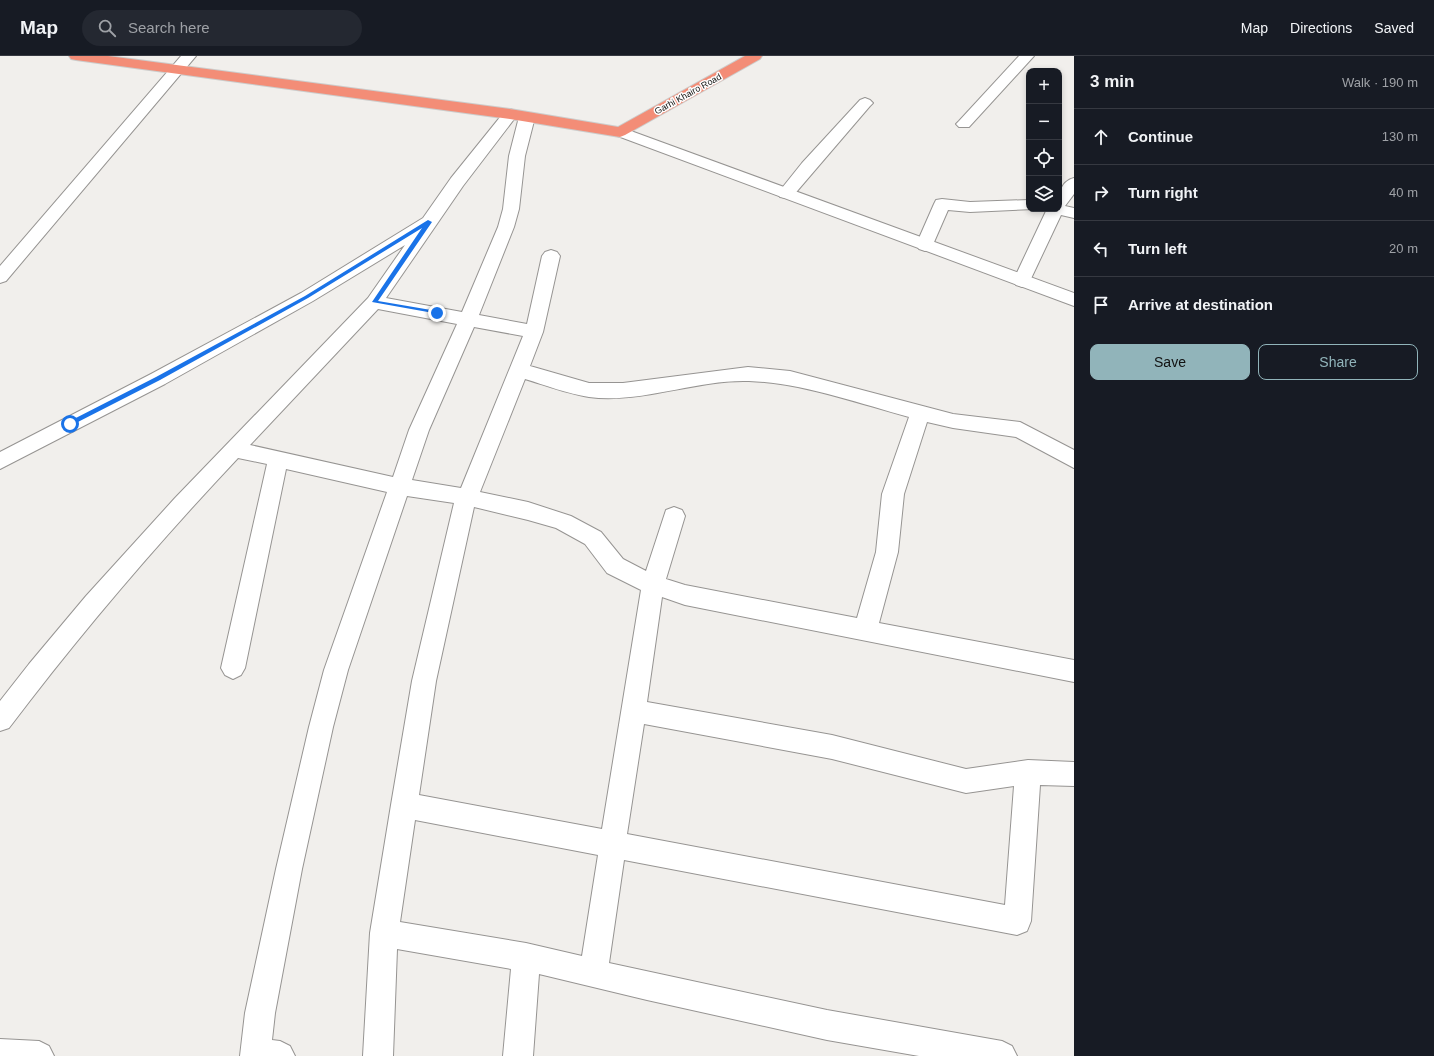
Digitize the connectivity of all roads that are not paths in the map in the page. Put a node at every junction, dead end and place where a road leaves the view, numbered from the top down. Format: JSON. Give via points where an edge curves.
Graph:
{"nodes":[{"id":1,"x":76,"y":56,"type":"edge"},
{"id":2,"x":189,"y":56,"type":"edge"},
{"id":3,"x":755,"y":56,"type":"edge"},
{"id":4,"x":1027,"y":56,"type":"edge"},
{"id":5,"x":176,"y":69,"type":"junction"},
{"id":6,"x":865,"y":103,"type":"dead end"},
{"id":7,"x":519,"y":116,"type":"junction"},
{"id":8,"x":964,"y":124,"type":"dead end"},
{"id":9,"x":620,"y":132,"type":"junction"},
{"id":10,"x":1074,"y":183,"type":"edge"},
{"id":11,"x":786,"y":194,"type":"junction"},
{"id":12,"x":1062,"y":198,"type":"edge"},
{"id":13,"x":1026,"y":205,"type":"edge"},
{"id":14,"x":1062,"y":210,"type":"edge"},
{"id":15,"x":1055,"y":212,"type":"edge"},
{"id":16,"x":1074,"y":213,"type":"edge"},
{"id":17,"x":429,"y":222,"type":"junction"},
{"id":18,"x":925,"y":245,"type":"junction"},
{"id":19,"x":552,"y":256,"type":"dead end"},
{"id":20,"x":0,"y":277,"type":"edge"},
{"id":21,"x":1022,"y":281,"type":"junction"},
{"id":22,"x":1074,"y":300,"type":"edge"},
{"id":23,"x":374,"y":302,"type":"junction"},
{"id":24,"x":468,"y":319,"type":"junction"},
{"id":25,"x":534,"y":332,"type":"junction"},
{"id":26,"x":518,"y":370,"type":"junction"},
{"id":27,"x":920,"y":414,"type":"junction"},
{"id":28,"x":232,"y":449,"type":"junction"},
{"id":29,"x":278,"y":460,"type":"junction"},
{"id":30,"x":1074,"y":460,"type":"edge"},
{"id":31,"x":0,"y":461,"type":"edge"},
{"id":32,"x":398,"y":486,"type":"junction"},
{"id":33,"x":467,"y":497,"type":"junction"},
{"id":34,"x":674,"y":516,"type":"dead end"},
{"id":35,"x":654,"y":585,"type":"junction"},
{"id":36,"x":865,"y":630,"type":"junction"},
{"id":37,"x":233,"y":668,"type":"dead end"},
{"id":38,"x":1074,"y":671,"type":"edge"},
{"id":39,"x":633,"y":711,"type":"junction"},
{"id":40,"x":0,"y":720,"type":"edge"},
{"id":41,"x":1028,"y":772,"type":"junction"},
{"id":42,"x":1074,"y":774,"type":"edge"},
{"id":43,"x":404,"y":805,"type":"junction"},
{"id":44,"x":612,"y":844,"type":"junction"},
{"id":45,"x":384,"y":933,"type":"junction"},
{"id":46,"x":526,"y":957,"type":"junction"},
{"id":47,"x":593,"y":973,"type":"junction"},
{"id":48,"x":0,"y":1054,"type":"edge"},
{"id":49,"x":263,"y":1055,"type":"edge"},
{"id":50,"x":39,"y":1056,"type":"edge"},
{"id":51,"x":378,"y":1056,"type":"edge"},
{"id":52,"x":518,"y":1056,"type":"edge"},
{"id":53,"x":1002,"y":1056,"type":"edge"}],
"edges":[{"from":1,"to":5,"type":"highway"},
{"from":2,"to":5,"type":"street"},
{"from":3,"to":9,"type":"highway","name":"Garhi Khairo Road"},
{"from":4,"to":8,"type":"street"},
{"from":5,"to":7,"type":"highway"},
{"from":5,"to":20,"type":"street"},
{"from":6,"to":11,"type":"street"},
{"from":7,"to":9,"type":"highway"},
{"from":7,"to":17,"type":"street","via":[[462,175]]},
{"from":7,"to":24,"type":"street","via":[[511,209]]},
{"from":9,"to":11,"type":"street"},
{"from":10,"to":12,"type":"street"},
{"from":11,"to":18,"type":"street"},
{"from":13,"to":18,"type":"street","via":[[942,204]]},
{"from":14,"to":16,"type":"street"},
{"from":15,"to":21,"type":"street"},
{"from":17,"to":23,"type":"street"},
{"from":17,"to":31,"type":"street","via":[[306,297],[158,379]]},
{"from":18,"to":21,"type":"street"},
{"from":19,"to":25,"type":"street"},
{"from":21,"to":22,"type":"street"},
{"from":23,"to":24,"type":"street"},
{"from":23,"to":28,"type":"street"},
{"from":24,"to":25,"type":"street"},
{"from":24,"to":32,"type":"street","via":[[419,430]]},
{"from":25,"to":26,"type":"street"},
{"from":26,"to":27,"type":"street","via":[[589,390],[623,390],[748,374],[790,378]]},
{"from":26,"to":33,"type":"street"},
{"from":27,"to":30,"type":"street","via":[[1020,430]]},
{"from":27,"to":36,"type":"street","via":[[893,494],[887,552]]},
{"from":28,"to":29,"type":"street"},
{"from":28,"to":40,"type":"street","via":[[94,603]]},
{"from":29,"to":32,"type":"street"},
{"from":29,"to":37,"type":"street"},
{"from":32,"to":33,"type":"street"},
{"from":32,"to":49,"type":"street","via":[[336,670],[321,726],[268,975]]},
{"from":33,"to":35,"type":"street","via":[[563,522],[593,538],[615,566]]},
{"from":33,"to":43,"type":"street","via":[[424,681]]},
{"from":34,"to":35,"type":"street"},
{"from":35,"to":36,"type":"street","via":[[685,595]]},
{"from":35,"to":39,"type":"street"},
{"from":36,"to":38,"type":"street"},
{"from":39,"to":41,"type":"street","via":[[832,747],[966,781]]},
{"from":39,"to":44,"type":"street"},
{"from":41,"to":42,"type":"street"},
{"from":41,"to":44,"type":"street","via":[[1017,921]]},
{"from":43,"to":44,"type":"street"},
{"from":43,"to":45,"type":"street"},
{"from":44,"to":47,"type":"street"},
{"from":45,"to":46,"type":"street"},
{"from":45,"to":51,"type":"street"},
{"from":46,"to":47,"type":"street"},
{"from":46,"to":52,"type":"street"},
{"from":47,"to":53,"type":"street","via":[[827,1025]]},
{"from":48,"to":50,"type":"street"}]}
